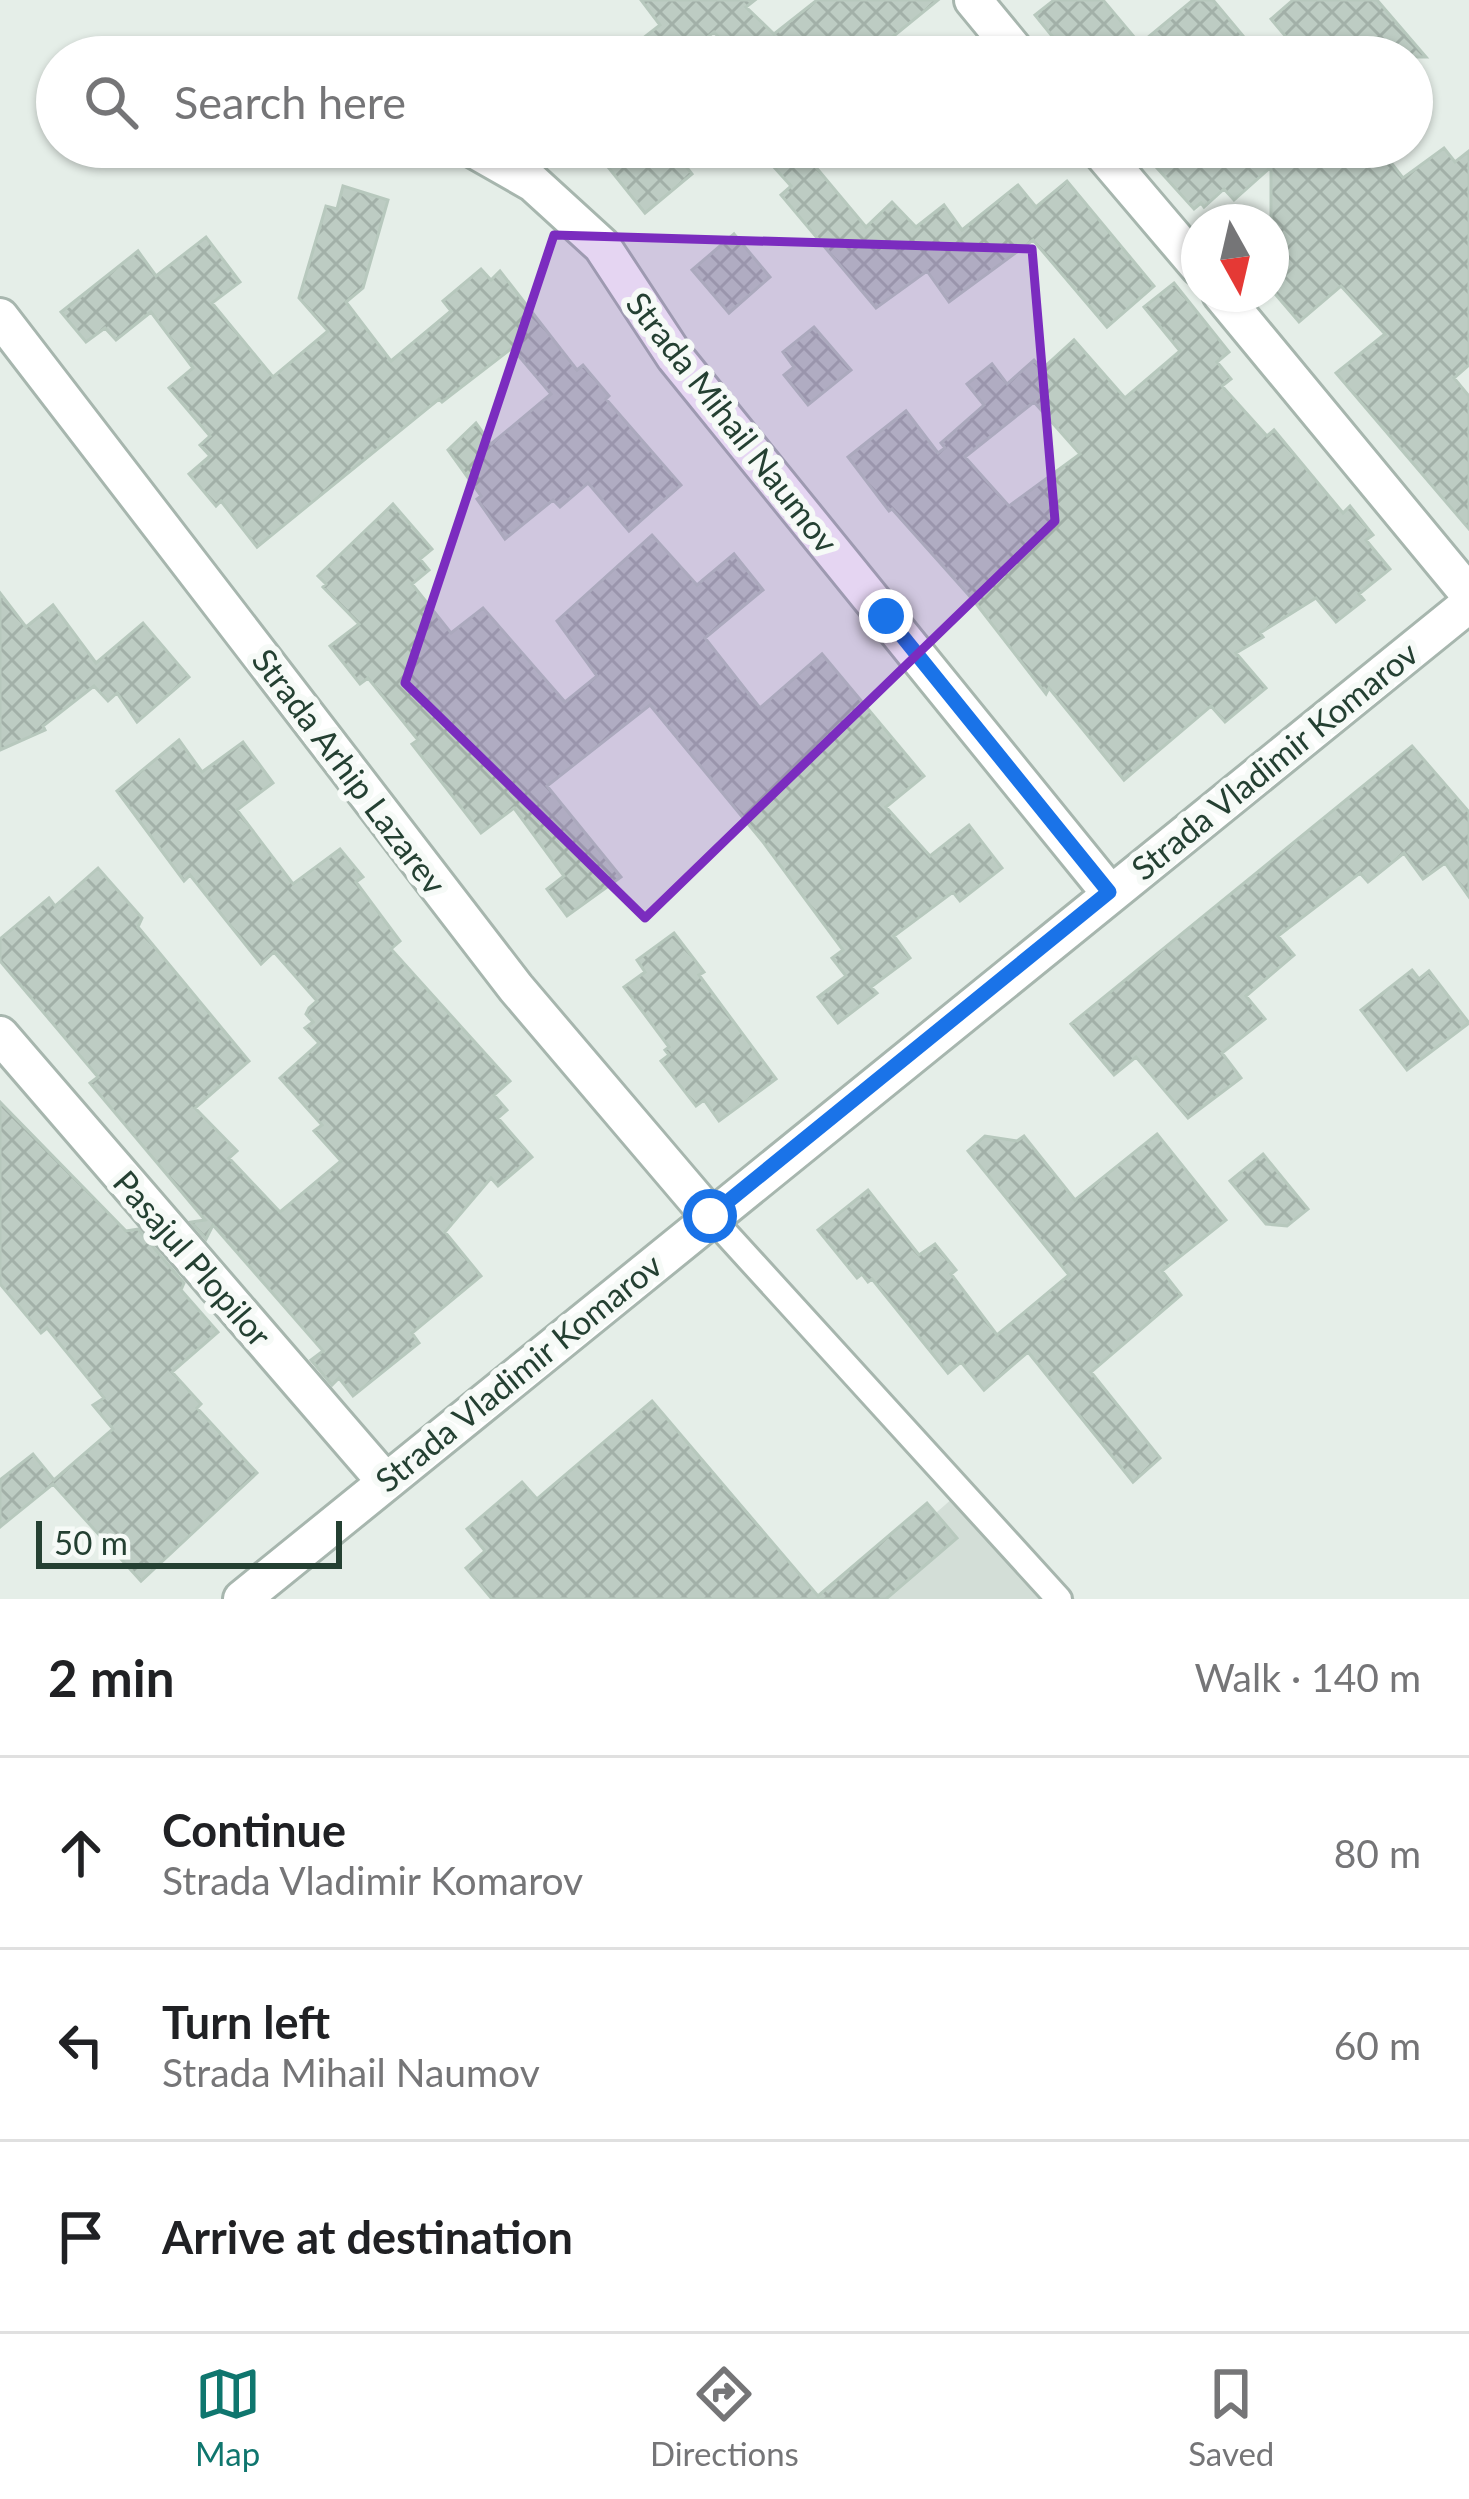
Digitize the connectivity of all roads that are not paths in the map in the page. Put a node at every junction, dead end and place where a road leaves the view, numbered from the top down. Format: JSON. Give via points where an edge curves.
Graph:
{"nodes":[{"id":1,"x":973,"y":0,"type":"edge"},
{"id":2,"x":1003,"y":36,"type":"edge"},
{"id":3,"x":507,"y":168,"type":"edge"},
{"id":4,"x":1115,"y":168,"type":"edge"},
{"id":5,"x":1181,"y":247,"type":"edge"},
{"id":6,"x":1236,"y":312,"type":"edge"},
{"id":7,"x":0,"y":317,"type":"edge"},
{"id":8,"x":1469,"y":594,"type":"edge"},
{"id":9,"x":1469,"y":604,"type":"edge"},
{"id":10,"x":1109,"y":892,"type":"junction"},
{"id":11,"x":0,"y":1035,"type":"edge"},
{"id":12,"x":710,"y":1216,"type":"junction"},
{"id":13,"x":385,"y":1481,"type":"junction"},
{"id":14,"x":242,"y":1599,"type":"edge"},
{"id":15,"x":1059,"y":1599,"type":"edge"}],
"edges":[{"from":1,"to":2,"type":"street"},
{"from":3,"to":10,"type":"street","name":"Strada Mihail Naumov","via":[[602,246],[675,357]]},
{"from":4,"to":5,"type":"street"},
{"from":6,"to":8,"type":"street"},
{"from":7,"to":12,"type":"street","name":"Strada Arhip Lazarev","via":[[503,971]]},
{"from":9,"to":10,"type":"street","name":"Strada Vladimir Komarov"},
{"from":10,"to":12,"type":"street","name":"Strada Vladimir Komarov"},
{"from":11,"to":13,"type":"street","name":"Pasajul Plopilor"},
{"from":12,"to":13,"type":"street","name":"Strada Vladimir Komarov"},
{"from":12,"to":15,"type":"lane"},
{"from":13,"to":14,"type":"street","name":"Strada Vladimir Komarov"}]}
